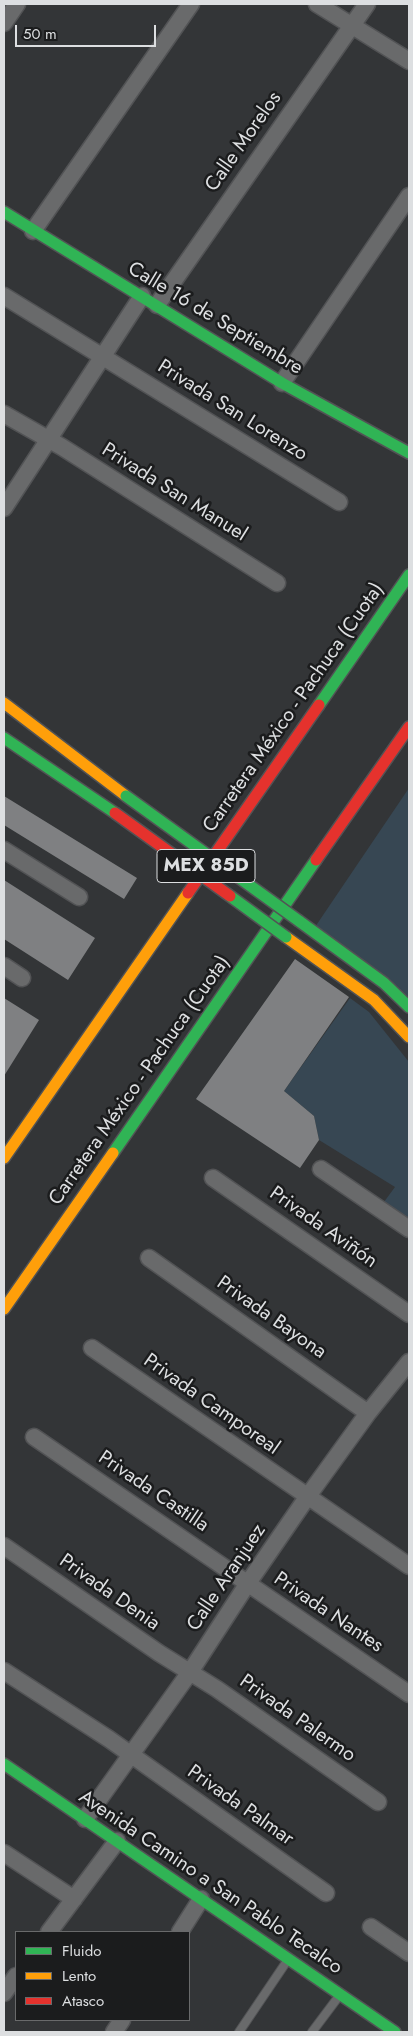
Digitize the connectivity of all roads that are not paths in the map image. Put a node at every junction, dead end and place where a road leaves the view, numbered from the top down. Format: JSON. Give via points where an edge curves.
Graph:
{"nodes":[{"id":1,"x":18,"y":4,"type":"edge"},
{"id":2,"x":191,"y":4,"type":"edge"},
{"id":3,"x":317,"y":4,"type":"edge"},
{"id":4,"x":367,"y":4,"type":"edge"},
{"id":5,"x":4,"y":24,"type":"edge"},
{"id":6,"x":352,"y":25,"type":"junction"},
{"id":7,"x":409,"y":62,"type":"edge"},
{"id":8,"x":409,"y":196,"type":"edge"},
{"id":9,"x":4,"y":212,"type":"edge"},
{"id":10,"x":33,"y":231,"type":"junction"},
{"id":11,"x":4,"y":296,"type":"edge"},
{"id":12,"x":142,"y":296,"type":"junction"},
{"id":13,"x":157,"y":306,"type":"junction"},
{"id":14,"x":102,"y":357,"type":"junction"},
{"id":15,"x":282,"y":383,"type":"junction"},
{"id":16,"x":4,"y":414,"type":"edge"},
{"id":17,"x":47,"y":440,"type":"junction"},
{"id":18,"x":409,"y":453,"type":"edge"},
{"id":19,"x":339,"y":502,"type":"dead end"},
{"id":20,"x":4,"y":508,"type":"edge"},
{"id":21,"x":409,"y":575,"type":"edge"},
{"id":22,"x":277,"y":583,"type":"dead end"},
{"id":23,"x":4,"y":703,"type":"edge"},
{"id":24,"x":409,"y":727,"type":"edge"},
{"id":25,"x":4,"y":738,"type":"edge"},
{"id":26,"x":4,"y":850,"type":"edge"},
{"id":27,"x":80,"y":897,"type":"dead end"},
{"id":28,"x":4,"y":966,"type":"edge"},
{"id":29,"x":22,"y":978,"type":"dead end"},
{"id":30,"x":409,"y":1007,"type":"edge"},
{"id":31,"x":409,"y":1037,"type":"edge"},
{"id":32,"x":4,"y":1158,"type":"edge"},
{"id":33,"x":321,"y":1169,"type":"dead end"},
{"id":34,"x":213,"y":1178,"type":"dead end"},
{"id":35,"x":409,"y":1229,"type":"edge"},
{"id":36,"x":149,"y":1258,"type":"dead end"},
{"id":37,"x":4,"y":1309,"type":"edge"},
{"id":38,"x":409,"y":1314,"type":"edge"},
{"id":39,"x":92,"y":1348,"type":"dead end"},
{"id":40,"x":409,"y":1362,"type":"edge"},
{"id":41,"x":368,"y":1413,"type":"junction"},
{"id":42,"x":34,"y":1437,"type":"dead end"},
{"id":43,"x":308,"y":1496,"type":"junction"},
{"id":44,"x":4,"y":1546,"type":"edge"},
{"id":45,"x":409,"y":1566,"type":"edge"},
{"id":46,"x":248,"y":1583,"type":"junction"},
{"id":47,"x":4,"y":1671,"type":"edge"},
{"id":48,"x":190,"y":1672,"type":"junction"},
{"id":49,"x":409,"y":1694,"type":"edge"},
{"id":50,"x":130,"y":1754,"type":"junction"},
{"id":51,"x":4,"y":1764,"type":"edge"},
{"id":52,"x":378,"y":1802,"type":"dead end"},
{"id":53,"x":85,"y":1819,"type":"junction"},
{"id":54,"x":117,"y":1841,"type":"junction"},
{"id":55,"x":4,"y":1853,"type":"edge"},
{"id":56,"x":326,"y":1893,"type":"dead end"},
{"id":57,"x":74,"y":1899,"type":"junction"},
{"id":58,"x":201,"y":1899,"type":"junction"},
{"id":59,"x":370,"y":1927,"type":"dead end"},
{"id":60,"x":50,"y":1931,"type":"edge"},
{"id":61,"x":181,"y":1931,"type":"edge"},
{"id":62,"x":409,"y":1953,"type":"edge"},
{"id":63,"x":288,"y":1959,"type":"junction"},
{"id":64,"x":15,"y":1977,"type":"edge"},
{"id":65,"x":4,"y":1993,"type":"edge"},
{"id":66,"x":340,"y":1994,"type":"junction"},
{"id":67,"x":121,"y":2021,"type":"edge"},
{"id":68,"x":392,"y":2031,"type":"edge"},
{"id":69,"x":114,"y":2032,"type":"edge"},
{"id":70,"x":239,"y":2032,"type":"edge"},
{"id":71,"x":312,"y":2032,"type":"edge"}],
"edges":[{"from":1,"to":5,"type":"street"},
{"from":2,"to":10,"type":"street"},
{"from":3,"to":6,"type":"street"},
{"from":4,"to":6,"type":"street","name":"Calle Morelos"},
{"from":6,"to":7,"type":"street"},
{"from":6,"to":13,"type":"street","name":"Calle Morelos"},
{"from":8,"to":15,"type":"street"},
{"from":9,"to":10,"type":"main road","name":"Calle 16 de Septiembre"},
{"from":10,"to":12,"type":"main road","name":"Calle 16 de Septiembre"},
{"from":11,"to":14,"type":"street","name":"Privada San Lorenzo"},
{"from":12,"to":13,"type":"main road","name":"Calle 16 de Septiembre"},
{"from":12,"to":14,"type":"street"},
{"from":13,"to":15,"type":"main road","name":"Calle 16 de Septiembre"},
{"from":14,"to":17,"type":"street"},
{"from":14,"to":19,"type":"street","name":"Privada San Lorenzo"},
{"from":15,"to":18,"type":"main road","name":"Calle 16 de Septiembre"},
{"from":16,"to":17,"type":"street","name":"Privada San Manuel"},
{"from":17,"to":20,"type":"street"},
{"from":17,"to":22,"type":"street","name":"Privada San Manuel"},
{"from":21,"to":32,"type":"main road","name":"Carretera México - Pachuca (Cuota)","number":"MEX 85D"},
{"from":23,"to":30,"type":"main road","bridge":true,"via":[[384,983]]},
{"from":24,"to":37,"type":"main road","name":"Carretera México - Pachuca (Cuota)"},
{"from":25,"to":31,"type":"main road","bridge":true,"via":[[368,995]]},
{"from":26,"to":27,"type":"street"},
{"from":28,"to":29,"type":"street"},
{"from":33,"to":35,"type":"street"},
{"from":34,"to":38,"type":"street","name":"Privada Aviñón"},
{"from":36,"to":41,"type":"street","name":"Privada Bayona"},
{"from":39,"to":43,"type":"street","name":"Privada Camporeal"},
{"from":40,"to":41,"type":"street","name":"Calle Aranjuez"},
{"from":41,"to":43,"type":"street","name":"Calle Aranjuez"},
{"from":42,"to":46,"type":"street","name":"Privada Castilla"},
{"from":43,"to":45,"type":"street","name":"Privada Camporeal"},
{"from":43,"to":46,"type":"street","name":"Calle Aranjuez"},
{"from":44,"to":48,"type":"street","name":"Privada Denia"},
{"from":46,"to":48,"type":"street","name":"Calle Aranjuez"},
{"from":46,"to":49,"type":"street","name":"Privada Nantes"},
{"from":47,"to":50,"type":"street","name":"Privada Palmar"},
{"from":48,"to":50,"type":"street","name":"Calle Aranjuez"},
{"from":48,"to":52,"type":"street","name":"Privada Palermo"},
{"from":50,"to":53,"type":"street","name":"Calle Aranjuez"},
{"from":50,"to":56,"type":"street","name":"Privada Palmar"},
{"from":51,"to":53,"type":"main road","name":"Avenida Camino a San Pablo Tecalco"},
{"from":53,"to":54,"type":"main road","name":"Avenida Camino a San Pablo Tecalco"},
{"from":54,"to":57,"type":"street"},
{"from":54,"to":58,"type":"main road","name":"Avenida Camino a San Pablo Tecalco"},
{"from":55,"to":57,"type":"street"},
{"from":57,"to":60,"type":"street"},
{"from":58,"to":61,"type":"street"},
{"from":58,"to":63,"type":"main road","name":"Avenida Camino a San Pablo Tecalco"},
{"from":59,"to":62,"type":"street"},
{"from":63,"to":66,"type":"main road","name":"Avenida Camino a San Pablo Tecalco"},
{"from":63,"to":70,"type":"lane"},
{"from":64,"to":65,"type":"street"},
{"from":66,"to":68,"type":"main road","name":"Avenida Camino a San Pablo Tecalco"},
{"from":66,"to":71,"type":"lane"},
{"from":67,"to":69,"type":"street"}]}
